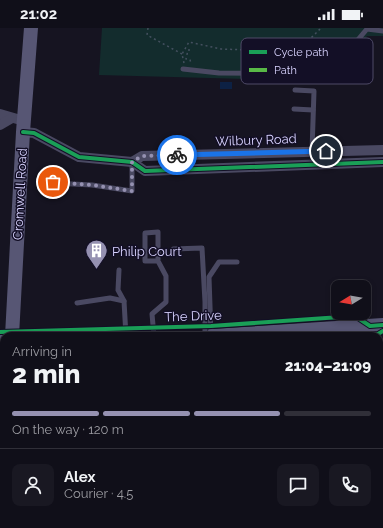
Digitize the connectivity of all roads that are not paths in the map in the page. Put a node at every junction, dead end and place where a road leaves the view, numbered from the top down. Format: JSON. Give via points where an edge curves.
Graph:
{"nodes":[{"id":1,"x":31,"y":28,"type":"edge"},
{"id":2,"x":380,"y":30,"type":"edge"},
{"id":3,"x":360,"y":38,"type":"edge"},
{"id":4,"x":183,"y":69,"type":"dead end"},
{"id":5,"x":241,"y":73,"type":"edge"},
{"id":6,"x":295,"y":90,"type":"dead end"},
{"id":7,"x":294,"y":109,"type":"dead end"},
{"id":8,"x":314,"y":110,"type":"junction"},
{"id":9,"x":0,"y":114,"type":"edge"},
{"id":10,"x":20,"y":124,"type":"junction"},
{"id":11,"x":0,"y":125,"type":"edge"},
{"id":12,"x":383,"y":150,"type":"edge"},
{"id":13,"x":312,"y":151,"type":"junction"},
{"id":14,"x":132,"y":162,"type":"junction"},
{"id":15,"x":383,"y":162,"type":"edge"},
{"id":16,"x":53,"y":182,"type":"dead end"},
{"id":17,"x":173,"y":249,"type":"dead end"},
{"id":18,"x":158,"y":261,"type":"junction"},
{"id":19,"x":237,"y":262,"type":"dead end"},
{"id":20,"x":119,"y":270,"type":"dead end"},
{"id":21,"x":124,"y":301,"type":"junction"},
{"id":22,"x":77,"y":303,"type":"dead end"},
{"id":23,"x":383,"y":325,"type":"edge"},
{"id":24,"x":12,"y":332,"type":"edge"},
{"id":25,"x":126,"y":332,"type":"edge"},
{"id":26,"x":154,"y":332,"type":"edge"},
{"id":27,"x":205,"y":332,"type":"edge"},
{"id":28,"x":211,"y":332,"type":"edge"},
{"id":29,"x":274,"y":332,"type":"edge"}],
"edges":[{"from":1,"to":10,"type":"main road","name":"Cromwell Road"},
{"from":2,"to":3,"type":"lane","via":[[367,30]]},
{"from":4,"to":5,"type":"lane"},
{"from":6,"to":8,"type":"lane","via":[[314,91]]},
{"from":7,"to":8,"type":"lane"},
{"from":8,"to":13,"type":"lane"},
{"from":9,"to":10,"type":"street","name":"Wilbury Road"},
{"from":10,"to":11,"type":"street"},
{"from":10,"to":14,"type":"street","name":"Wilbury Road","via":[[79,156]]},
{"from":10,"to":24,"type":"main road","name":"Cromwell Road"},
{"from":12,"to":13,"type":"street","name":"Wilbury Road"},
{"from":13,"to":14,"type":"street","name":"Wilbury Road","via":[[142,156]]},
{"from":14,"to":15,"type":"street","name":"Wilbury Road","via":[[145,171]]},
{"from":14,"to":16,"type":"lane","via":[[132,191]]},
{"from":17,"to":27,"type":"lane","via":[[202,248]]},
{"from":18,"to":18,"type":"lane","via":[[158,232],[145,233],[145,261]]},
{"from":18,"to":26,"type":"lane","via":[[166,276],[166,302],[152,314]]},
{"from":19,"to":28,"type":"lane","via":[[219,262],[209,277]]},
{"from":20,"to":21,"type":"lane","via":[[118,290]]},
{"from":21,"to":22,"type":"lane","via":[[110,298]]},
{"from":21,"to":25,"type":"lane"},
{"from":23,"to":29,"type":"main road","name":"The Drive"}]}
